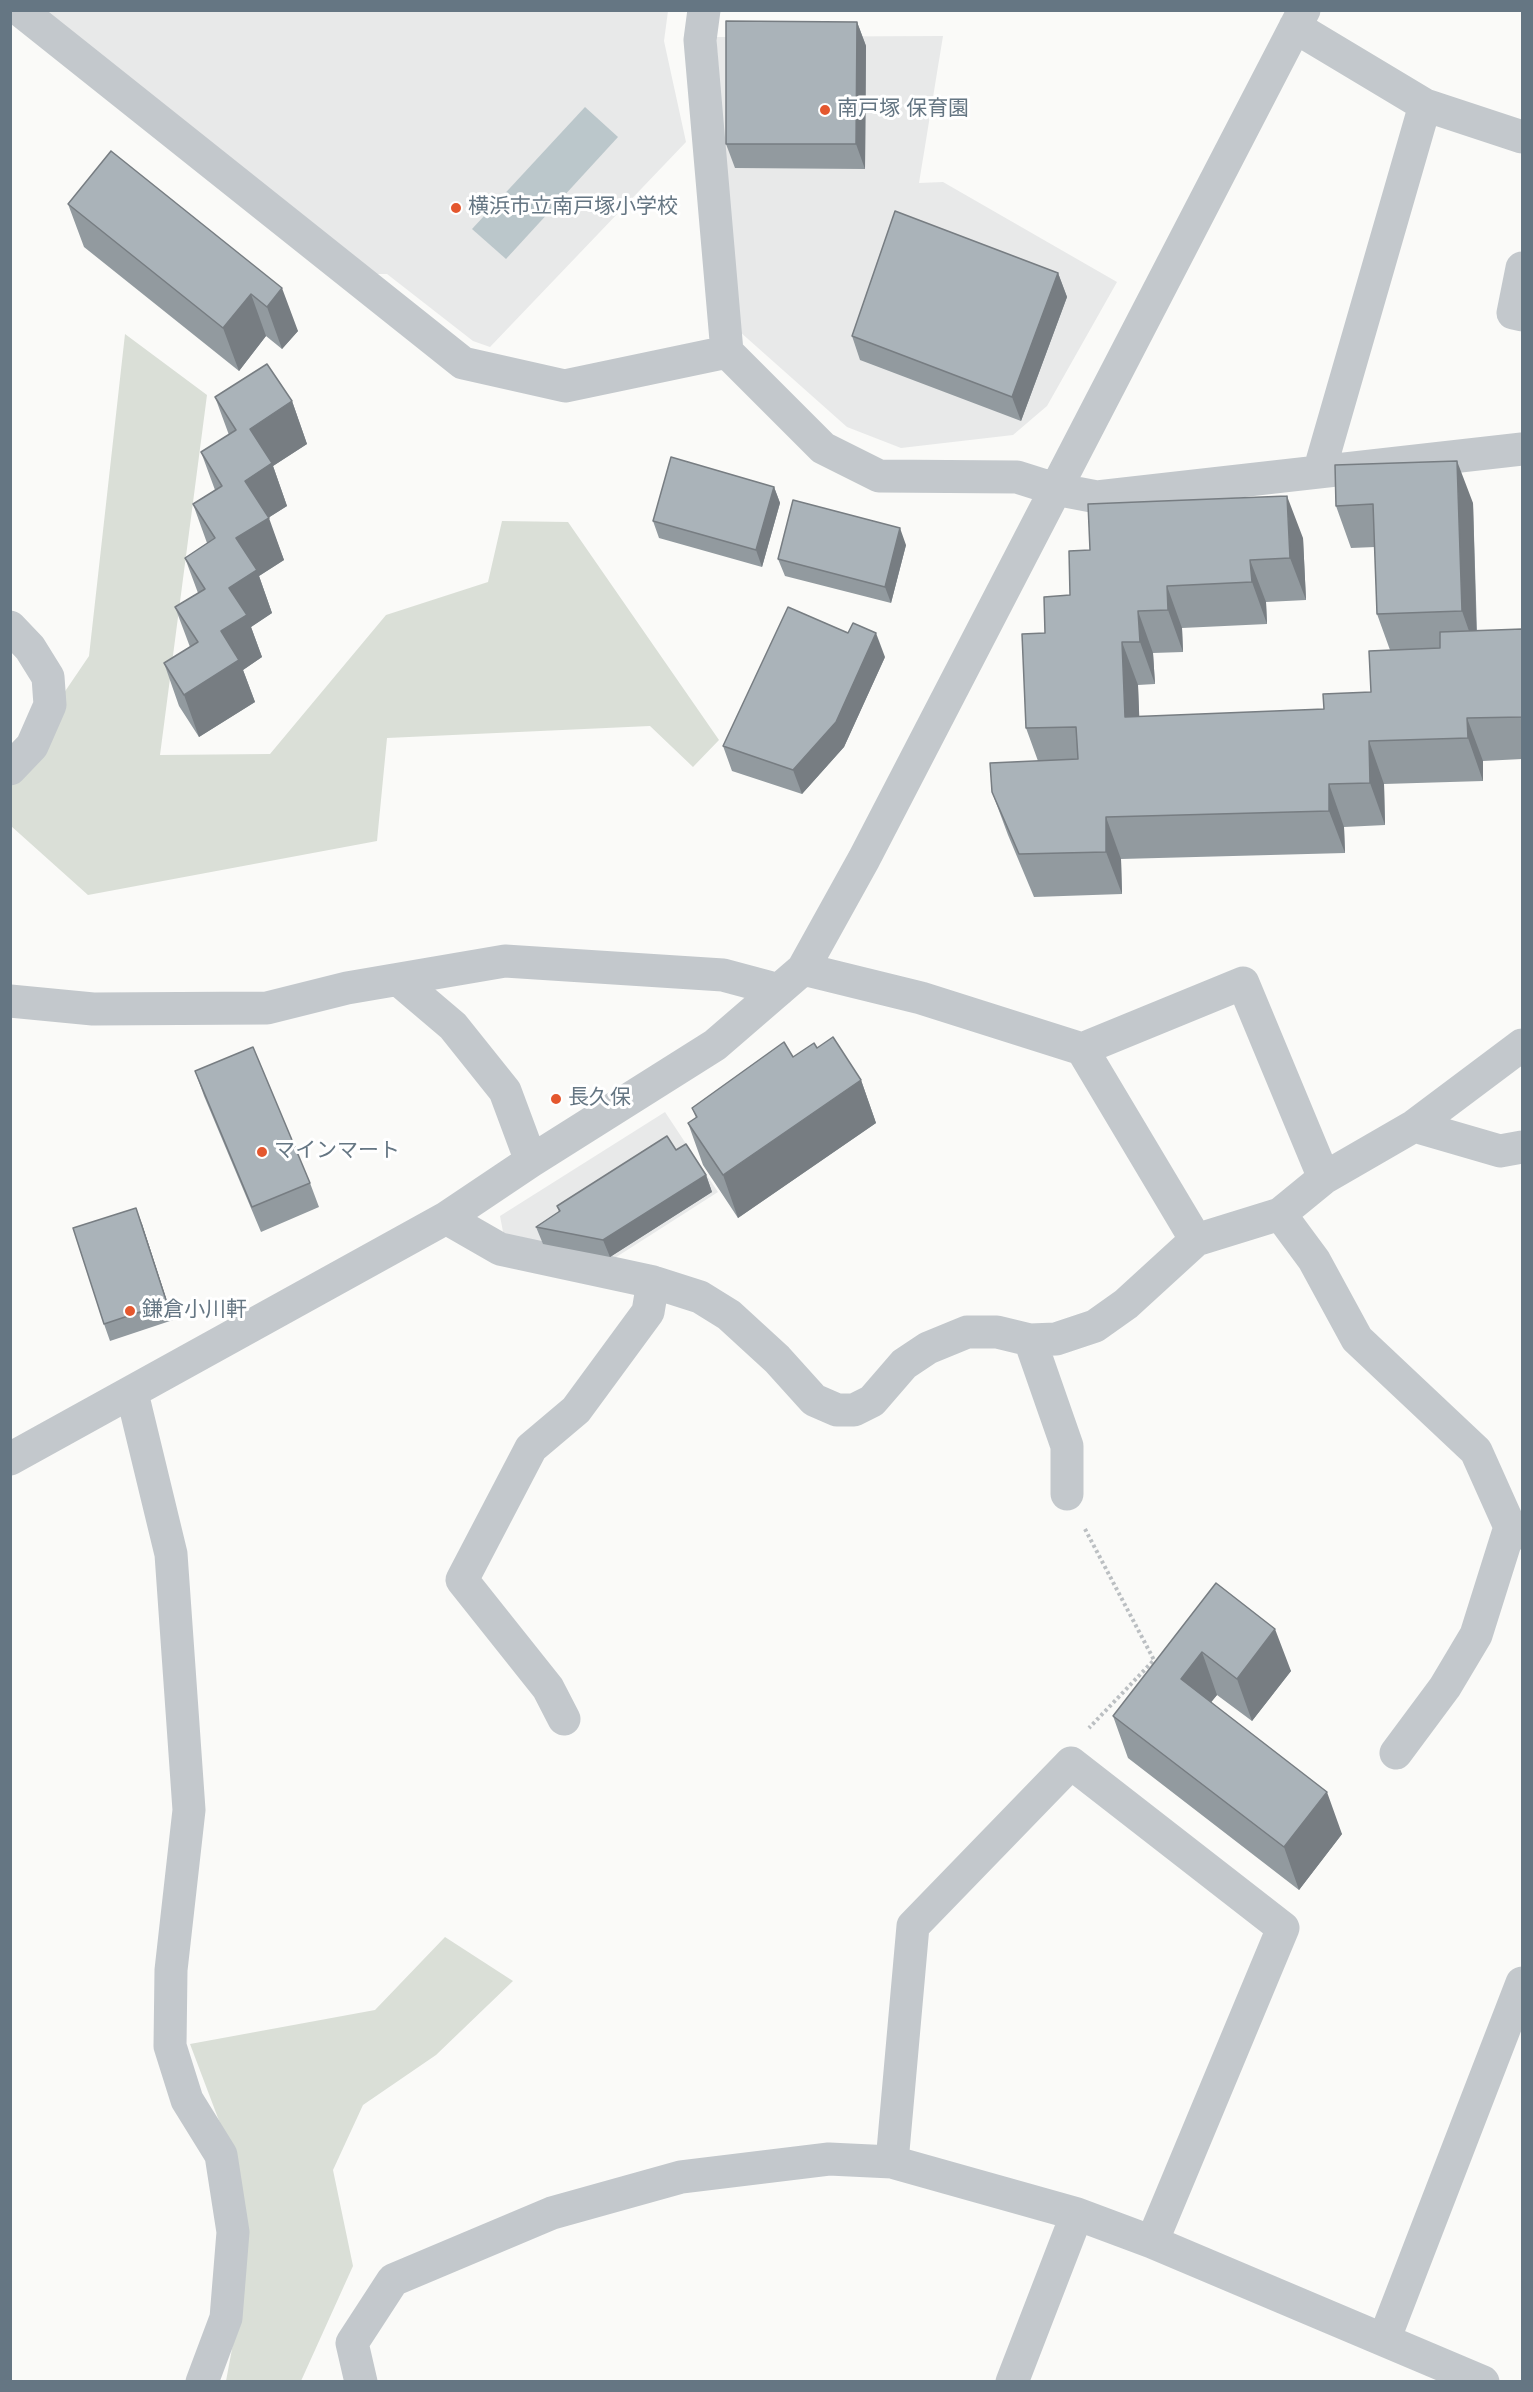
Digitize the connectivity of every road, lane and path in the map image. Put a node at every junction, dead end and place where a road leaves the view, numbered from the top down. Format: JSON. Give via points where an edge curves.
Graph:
{"nodes":[{"id":1,"x":20,"y":10,"type":"edge"},
{"id":2,"x":704,"y":10,"type":"edge"},
{"id":3,"x":1300,"y":19,"type":"edge"},
{"id":4,"x":1425,"y":105,"type":"junction"},
{"id":5,"x":1522,"y":137,"type":"edge"},
{"id":6,"x":1522,"y":268,"type":"edge"},
{"id":7,"x":1522,"y":315,"type":"edge"},
{"id":8,"x":727,"y":352,"type":"junction"},
{"id":9,"x":1522,"y":449,"type":"edge"},
{"id":10,"x":1319,"y":472,"type":"junction"},
{"id":11,"x":1055,"y":489,"type":"junction"},
{"id":12,"x":10,"y":627,"type":"edge"},
{"id":13,"x":10,"y":769,"type":"edge"},
{"id":14,"x":791,"y":980,"type":"junction"},
{"id":15,"x":400,"y":981,"type":"junction"},
{"id":16,"x":10,"y":1000,"type":"edge"},
{"id":17,"x":1522,"y":1045,"type":"edge"},
{"id":18,"x":1082,"y":1049,"type":"junction"},
{"id":19,"x":1414,"y":1126,"type":"junction"},
{"id":20,"x":1522,"y":1147,"type":"edge"},
{"id":21,"x":531,"y":1161,"type":"junction"},
{"id":22,"x":1324,"y":1178,"type":"junction"},
{"id":23,"x":1280,"y":1214,"type":"junction"},
{"id":24,"x":446,"y":1218,"type":"junction"},
{"id":25,"x":1196,"y":1240,"type":"junction"},
{"id":26,"x":653,"y":1282,"type":"junction"},
{"id":27,"x":1030,"y":1340,"type":"junction"},
{"id":28,"x":132,"y":1393,"type":"junction"},
{"id":29,"x":10,"y":1459,"type":"edge"},
{"id":30,"x":1067,"y":1494,"type":"joint"},
{"id":31,"x":1516,"y":1530,"type":"edge"},
{"id":32,"x":564,"y":1719,"type":"dead end"},
{"id":33,"x":1396,"y":1754,"type":"dead end"},
{"id":34,"x":1071,"y":1762,"type":"junction"},
{"id":35,"x":1522,"y":1983,"type":"edge"},
{"id":36,"x":892,"y":2162,"type":"junction"},
{"id":37,"x":1077,"y":2214,"type":"junction"},
{"id":38,"x":1152,"y":2242,"type":"junction"},
{"id":39,"x":1384,"y":2340,"type":"junction"},
{"id":40,"x":202,"y":2382,"type":"edge"},
{"id":41,"x":361,"y":2382,"type":"edge"},
{"id":42,"x":1012,"y":2382,"type":"edge"},
{"id":43,"x":1483,"y":2382,"type":"edge"}],
"edges":[{"from":1,"to":8,"type":"street","via":[[463,363],[565,386]]},
{"from":2,"to":8,"type":"street","via":[[700,40]]},
{"from":3,"to":4,"type":"street"},
{"from":3,"to":11,"type":"street"},
{"from":4,"to":5,"type":"street"},
{"from":4,"to":10,"type":"street"},
{"from":6,"to":7,"type":"street","via":[[1513,313]]},
{"from":8,"to":11,"type":"street","via":[[823,448],[879,476],[1017,477]]},
{"from":9,"to":10,"type":"street"},
{"from":10,"to":11,"type":"street","via":[[1097,497]]},
{"from":11,"to":14,"type":"street","via":[[892,806]]},
{"from":12,"to":13,"type":"street","via":[[48,676],[50,705],[32,746]]},
{"from":14,"to":15,"type":"street","via":[[505,961]]},
{"from":14,"to":18,"type":"street","via":[[921,998]]},
{"from":14,"to":21,"type":"street","via":[[715,1045]]},
{"from":15,"to":16,"type":"street","via":[[347,988],[267,1008],[93,1009]]},
{"from":15,"to":21,"type":"street","via":[[453,1026],[505,1091]]},
{"from":17,"to":19,"type":"street"},
{"from":18,"to":22,"type":"street","via":[[1243,982]]},
{"from":18,"to":25,"type":"street"},
{"from":19,"to":20,"type":"street","via":[[1500,1151]]},
{"from":19,"to":22,"type":"street"},
{"from":21,"to":24,"type":"street"},
{"from":22,"to":23,"type":"street"},
{"from":23,"to":25,"type":"street"},
{"from":23,"to":31,"type":"street","via":[[1314,1260],[1357,1339],[1476,1451]]},
{"from":24,"to":26,"type":"street","via":[[500,1249]]},
{"from":24,"to":28,"type":"street"},
{"from":25,"to":27,"type":"street","via":[[1126,1304],[1095,1326],[1056,1339]]},
{"from":26,"to":27,"type":"street","via":[[700,1297],[729,1315],[814,1400],[837,1410],[854,1410],[872,1401],[904,1364],[928,1348],[967,1332],[997,1332]]},
{"from":26,"to":32,"type":"street","via":[[648,1312],[576,1410],[531,1448],[462,1580],[548,1688]]},
{"from":27,"to":30,"type":"street","via":[[1067,1446]]},
{"from":28,"to":29,"type":"street"},
{"from":28,"to":40,"type":"street","via":[[171,1554],[189,1810],[171,1970],[170,2046],[186,2100],[220,2155],[233,2232],[226,2318]]},
{"from":30,"to":34,"type":"path","via":[[1154,1660],[1080,1738]]},
{"from":31,"to":33,"type":"street","via":[[1476,1635],[1445,1687]]},
{"from":34,"to":36,"type":"street","via":[[913,1926]]},
{"from":34,"to":38,"type":"street","via":[[1283,1928]]},
{"from":35,"to":39,"type":"street"},
{"from":36,"to":37,"type":"street"},
{"from":36,"to":41,"type":"street","via":[[829,2160],[681,2177],[552,2213],[393,2280],[352,2343]]},
{"from":37,"to":38,"type":"street"},
{"from":37,"to":42,"type":"street"},
{"from":38,"to":39,"type":"street"},
{"from":39,"to":43,"type":"street"}]}
